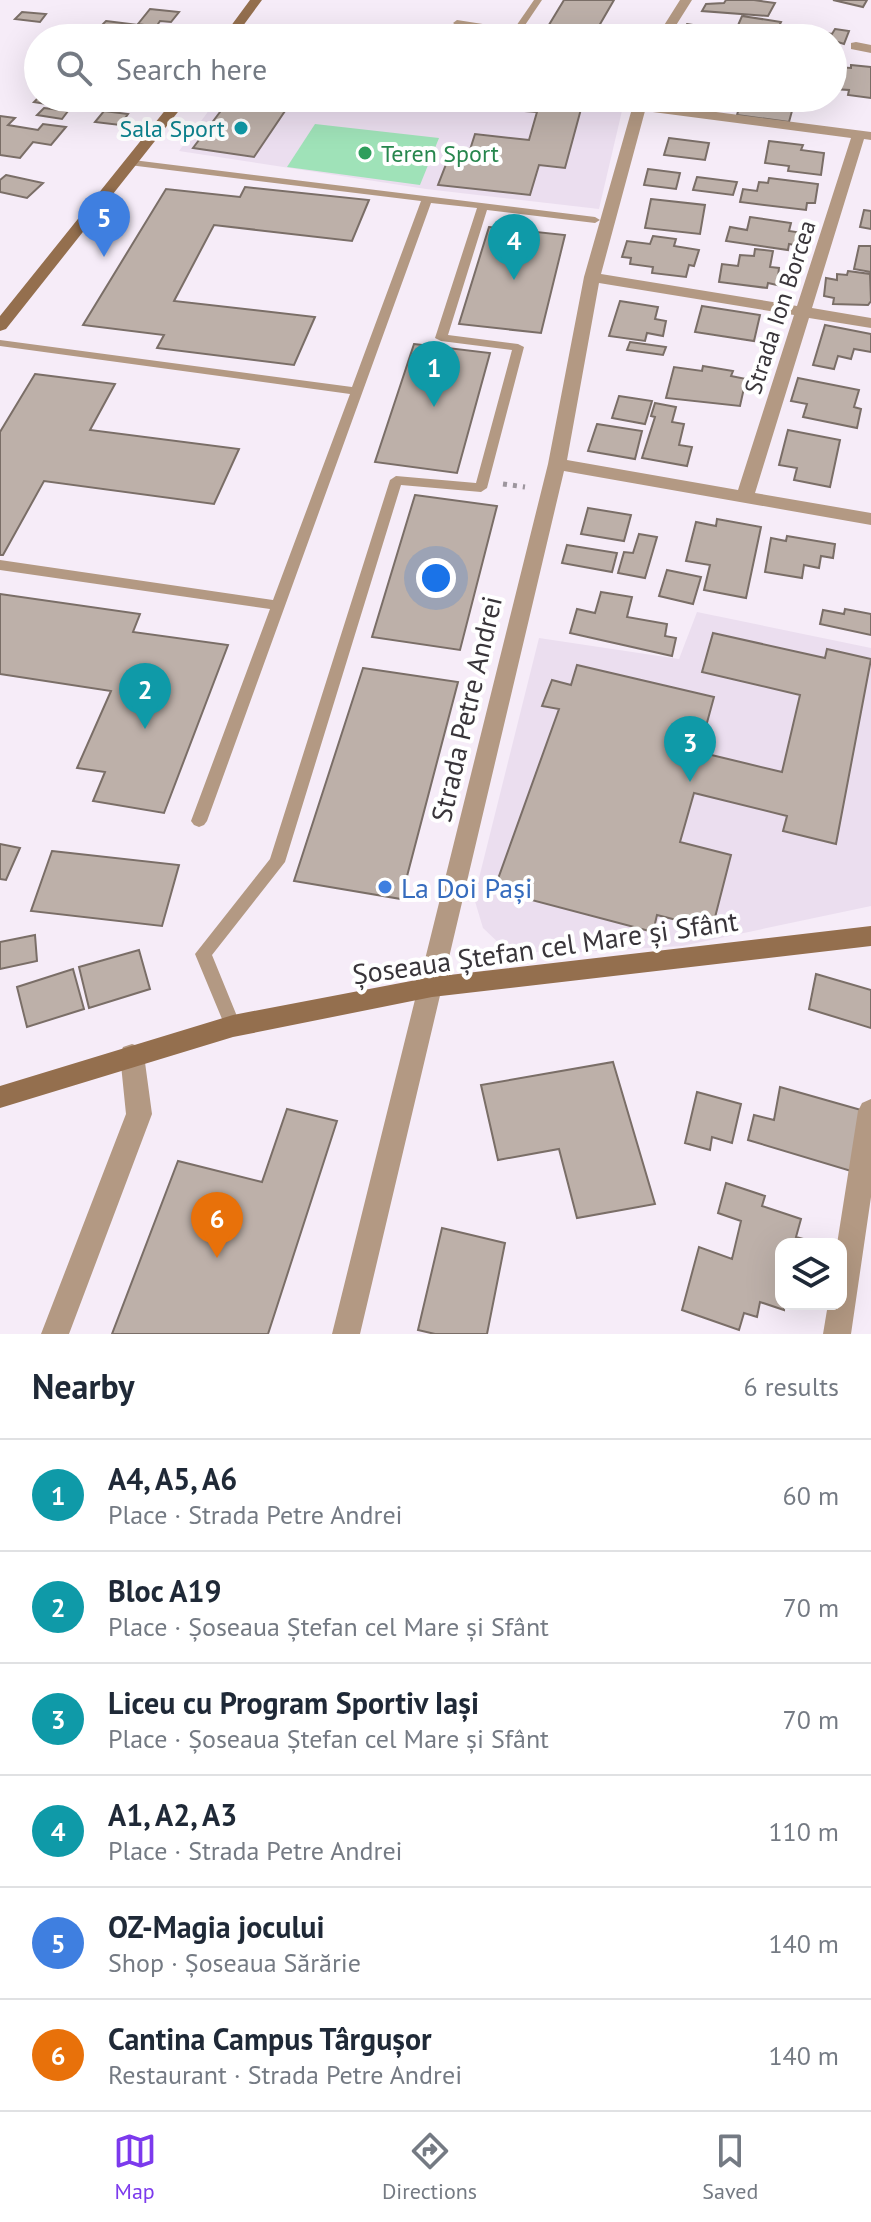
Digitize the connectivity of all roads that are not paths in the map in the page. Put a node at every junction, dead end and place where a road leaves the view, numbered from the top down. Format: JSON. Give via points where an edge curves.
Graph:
{"nodes":[{"id":1,"x":256,"y":0,"type":"edge"},
{"id":2,"x":538,"y":0,"type":"edge"},
{"id":3,"x":686,"y":0,"type":"edge"},
{"id":4,"x":457,"y":23,"type":"dead end"},
{"id":5,"x":238,"y":24,"type":"edge"},
{"id":6,"x":464,"y":24,"type":"edge"},
{"id":7,"x":522,"y":24,"type":"edge"},
{"id":8,"x":671,"y":24,"type":"edge"},
{"id":9,"x":856,"y":46,"type":"dead end"},
{"id":10,"x":871,"y":49,"type":"edge"},
{"id":11,"x":171,"y":112,"type":"edge"},
{"id":12,"x":638,"y":112,"type":"edge"},
{"id":13,"x":709,"y":112,"type":"edge"},
{"id":14,"x":865,"y":135,"type":"edge"},
{"id":15,"x":133,"y":163,"type":"junction"},
{"id":16,"x":427,"y":199,"type":"junction"},
{"id":17,"x":483,"y":206,"type":"junction"},
{"id":18,"x":595,"y":220,"type":"dead end"},
{"id":19,"x":592,"y":277,"type":"junction"},
{"id":20,"x":805,"y":313,"type":"junction"},
{"id":21,"x":871,"y":323,"type":"edge"},
{"id":22,"x":0,"y":326,"type":"edge"},
{"id":23,"x":0,"y":343,"type":"edge"},
{"id":24,"x":357,"y":391,"type":"junction"},
{"id":25,"x":557,"y":464,"type":"junction"},
{"id":26,"x":745,"y":495,"type":"junction"},
{"id":27,"x":871,"y":519,"type":"edge"},
{"id":28,"x":0,"y":565,"type":"edge"},
{"id":29,"x":277,"y":605,"type":"junction"},
{"id":30,"x":199,"y":821,"type":"dead end"},
{"id":31,"x":871,"y":936,"type":"edge"},
{"id":32,"x":432,"y":987,"type":"junction"},
{"id":33,"x":233,"y":1026,"type":"junction"},
{"id":34,"x":132,"y":1055,"type":"junction"},
{"id":35,"x":0,"y":1097,"type":"edge"},
{"id":36,"x":871,"y":1111,"type":"edge"},
{"id":37,"x":55,"y":1334,"type":"edge"},
{"id":38,"x":346,"y":1334,"type":"edge"},
{"id":39,"x":837,"y":1334,"type":"edge"}],
"edges":[{"from":1,"to":5,"type":"street"},
{"from":2,"to":7,"type":"lane"},
{"from":3,"to":8,"type":"street"},
{"from":4,"to":6,"type":"lane"},
{"from":9,"to":10,"type":"street"},
{"from":11,"to":15,"type":"street"},
{"from":12,"to":19,"type":"street","name":"Strada Petre Andrei"},
{"from":13,"to":14,"type":"street"},
{"from":14,"to":20,"type":"street","name":"Strada Ion Borcea"},
{"from":15,"to":16,"type":"lane"},
{"from":15,"to":22,"type":"street"},
{"from":16,"to":17,"type":"lane"},
{"from":16,"to":24,"type":"lane"},
{"from":17,"to":18,"type":"lane"},
{"from":17,"to":33,"type":"lane","via":[[441,338],[518,347],[481,488],[396,480],[277,862],[203,954]]},
{"from":19,"to":20,"type":"street"},
{"from":19,"to":25,"type":"street","name":"Strada Petre Andrei"},
{"from":20,"to":21,"type":"street"},
{"from":20,"to":26,"type":"street","name":"Strada Ion Borcea"},
{"from":23,"to":24,"type":"lane"},
{"from":24,"to":29,"type":"lane"},
{"from":25,"to":26,"type":"street"},
{"from":25,"to":32,"type":"street","name":"Strada Petre Andrei"},
{"from":26,"to":27,"type":"street"},
{"from":28,"to":29,"type":"lane"},
{"from":29,"to":30,"type":"lane"},
{"from":31,"to":32,"type":"street","name":"Șoseaua Ștefan cel Mare și Sfânt"},
{"from":32,"to":33,"type":"street","name":"Șoseaua Ștefan cel Mare și Sfânt"},
{"from":32,"to":38,"type":"street","name":"Strada Petre Andrei"},
{"from":33,"to":34,"type":"street","name":"Șoseaua Ștefan cel Mare și Sfânt"},
{"from":34,"to":35,"type":"street","name":"Șoseaua Ștefan cel Mare și Sfânt"},
{"from":34,"to":37,"type":"street","via":[[139,1114]]},
{"from":36,"to":39,"type":"street"}]}
